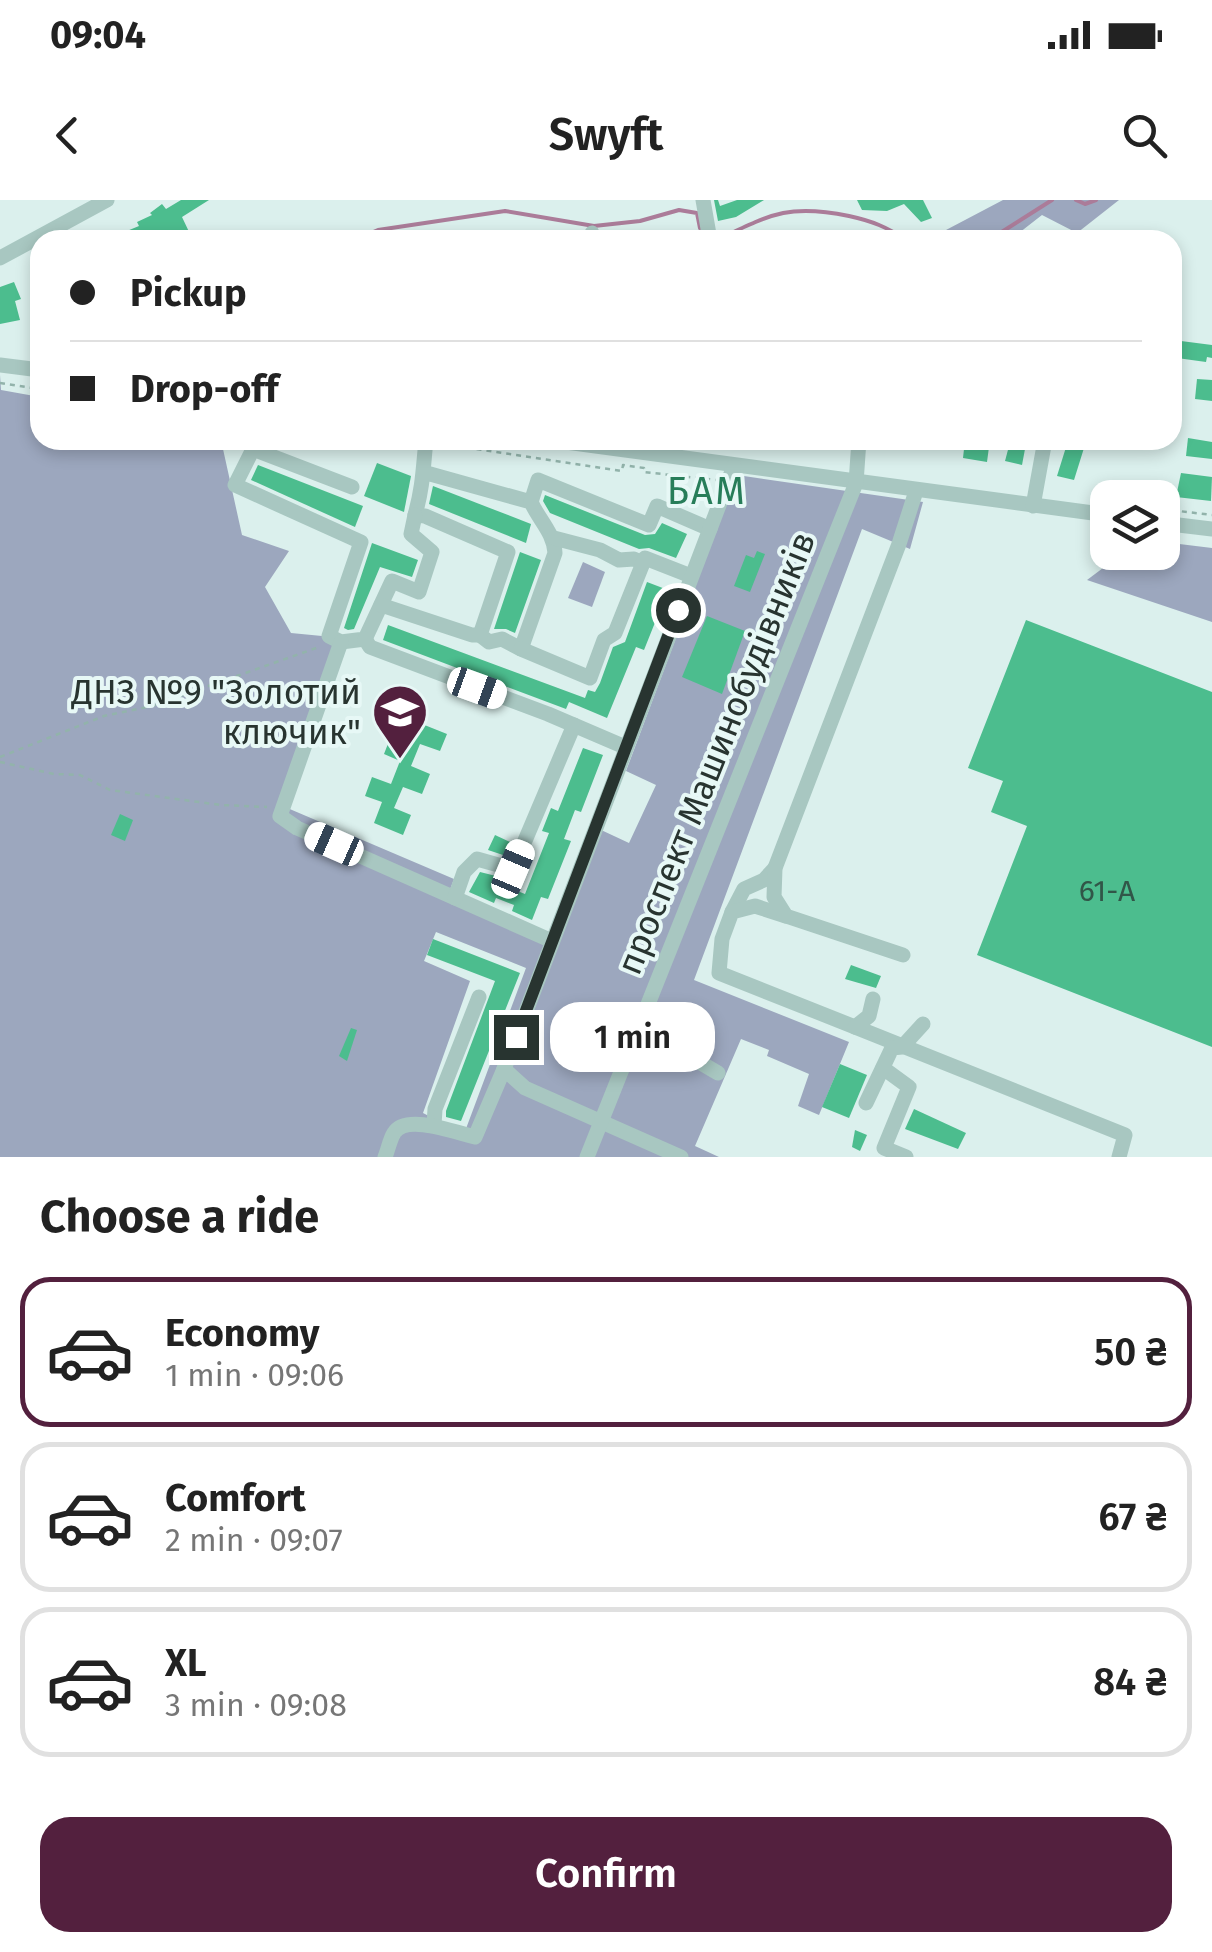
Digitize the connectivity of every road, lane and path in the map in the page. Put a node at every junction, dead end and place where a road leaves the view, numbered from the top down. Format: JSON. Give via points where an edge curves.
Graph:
{"nodes":[{"id":1,"x":107,"y":200,"type":"edge"},
{"id":2,"x":702,"y":200,"type":"edge"},
{"id":3,"x":52,"y":230,"type":"edge"},
{"id":4,"x":708,"y":230,"type":"edge"},
{"id":5,"x":30,"y":242,"type":"edge"},
{"id":6,"x":0,"y":258,"type":"edge"},
{"id":7,"x":0,"y":367,"type":"edge"},
{"id":8,"x":30,"y":369,"type":"edge"},
{"id":9,"x":0,"y":383,"type":"edge"},
{"id":10,"x":30,"y":387,"type":"edge"},
{"id":11,"x":252,"y":450,"type":"edge"},
{"id":12,"x":255,"y":450,"type":"edge"},
{"id":13,"x":425,"y":450,"type":"edge"},
{"id":14,"x":485,"y":450,"type":"edge"},
{"id":15,"x":621,"y":450,"type":"edge"},
{"id":16,"x":692,"y":450,"type":"edge"},
{"id":17,"x":858,"y":450,"type":"edge"},
{"id":18,"x":1043,"y":450,"type":"edge"},
{"id":19,"x":691,"y":460,"type":"junction"},
{"id":20,"x":422,"y":472,"type":"junction"},
{"id":21,"x":731,"y":473,"type":"junction"},
{"id":22,"x":856,"y":483,"type":"junction"},
{"id":23,"x":352,"y":487,"type":"dead end"},
{"id":24,"x":916,"y":491,"type":"junction"},
{"id":25,"x":530,"y":502,"type":"junction"},
{"id":26,"x":1033,"y":506,"type":"junction"},
{"id":27,"x":1180,"y":511,"type":"edge"},
{"id":28,"x":1090,"y":514,"type":"edge"},
{"id":29,"x":415,"y":515,"type":"junction"},
{"id":30,"x":1212,"y":515,"type":"edge"},
{"id":31,"x":1180,"y":525,"type":"edge"},
{"id":32,"x":710,"y":529,"type":"junction"},
{"id":33,"x":1212,"y":529,"type":"edge"},
{"id":34,"x":554,"y":538,"type":"junction"},
{"id":35,"x":642,"y":563,"type":"junction"},
{"id":36,"x":691,"y":576,"type":"junction"},
{"id":37,"x":381,"y":605,"type":"junction"},
{"id":38,"x":480,"y":635,"type":"junction"},
{"id":39,"x":365,"y":639,"type":"junction"},
{"id":40,"x":341,"y":642,"type":"junction"},
{"id":41,"x":318,"y":648,"type":"dead end"},
{"id":42,"x":520,"y":649,"type":"junction"},
{"id":43,"x":574,"y":725,"type":"junction"},
{"id":44,"x":625,"y":746,"type":"junction"},
{"id":45,"x":0,"y":760,"type":"edge"},
{"id":46,"x":280,"y":816,"type":"junction"},
{"id":47,"x":775,"y":868,"type":"junction"},
{"id":48,"x":455,"y":898,"type":"junction"},
{"id":49,"x":732,"y":912,"type":"junction"},
{"id":50,"x":786,"y":916,"type":"junction"},
{"id":51,"x":552,"y":941,"type":"junction"},
{"id":52,"x":903,"y":956,"type":"dead end"},
{"id":53,"x":479,"y":998,"type":"dead end"},
{"id":54,"x":873,"y":1000,"type":"dead end"},
{"id":55,"x":640,"y":1022,"type":"junction"},
{"id":56,"x":923,"y":1024,"type":"dead end"},
{"id":57,"x":855,"y":1027,"type":"junction"},
{"id":58,"x":902,"y":1046,"type":"junction"},
{"id":59,"x":883,"y":1068,"type":"junction"},
{"id":60,"x":504,"y":1069,"type":"junction"},
{"id":61,"x":718,"y":1072,"type":"dead end"},
{"id":62,"x":866,"y":1103,"type":"dead end"},
{"id":63,"x":601,"y":1122,"type":"junction"},
{"id":64,"x":434,"y":1125,"type":"junction"},
{"id":65,"x":385,"y":1157,"type":"edge"},
{"id":66,"x":587,"y":1157,"type":"edge"},
{"id":67,"x":681,"y":1157,"type":"edge"},
{"id":68,"x":906,"y":1157,"type":"edge"},
{"id":69,"x":1118,"y":1157,"type":"edge"}],
"edges":[{"from":1,"to":3,"type":"street"},
{"from":2,"to":4,"type":"street"},
{"from":5,"to":6,"type":"street"},
{"from":7,"to":8,"type":"street"},
{"from":9,"to":10,"type":"path"},
{"from":11,"to":40,"type":"street","via":[[235,485],[361,542],[328,636]]},
{"from":12,"to":23,"type":"street"},
{"from":13,"to":20,"type":"street"},
{"from":14,"to":21,"type":"path","via":[[622,471],[623,464],[644,472]]},
{"from":15,"to":19,"type":"street"},
{"from":16,"to":19,"type":"street"},
{"from":17,"to":22,"type":"street","name":"проспект Машинобудівників"},
{"from":18,"to":26,"type":"street"},
{"from":19,"to":21,"type":"street"},
{"from":20,"to":25,"type":"street"},
{"from":20,"to":29,"type":"street"},
{"from":21,"to":22,"type":"street"},
{"from":21,"to":32,"type":"street"},
{"from":22,"to":24,"type":"street"},
{"from":22,"to":55,"type":"street","name":"проспект Машинобудівників"},
{"from":24,"to":26,"type":"street"},
{"from":24,"to":47,"type":"street"},
{"from":25,"to":32,"type":"street","via":[[538,480],[649,524],[657,506]]},
{"from":25,"to":34,"type":"street"},
{"from":26,"to":28,"type":"street"},
{"from":27,"to":30,"type":"path"},
{"from":29,"to":37,"type":"street","via":[[411,534],[432,552],[419,592],[392,581]]},
{"from":29,"to":38,"type":"street","via":[[508,552]]},
{"from":31,"to":33,"type":"street"},
{"from":32,"to":36,"type":"street"},
{"from":34,"to":35,"type":"street"},
{"from":34,"to":42,"type":"street","via":[[556,553]]},
{"from":35,"to":36,"type":"street","via":[[645,558]]},
{"from":35,"to":42,"type":"street","via":[[590,678]]},
{"from":36,"to":44,"type":"street"},
{"from":37,"to":38,"type":"street"},
{"from":37,"to":39,"type":"street"},
{"from":38,"to":42,"type":"street"},
{"from":39,"to":40,"type":"street"},
{"from":39,"to":43,"type":"street","via":[[370,648]]},
{"from":40,"to":46,"type":"street"},
{"from":41,"to":45,"type":"path","via":[[152,706],[104,716]]},
{"from":43,"to":44,"type":"street"},
{"from":43,"to":48,"type":"street","via":[[513,869],[476,859]]},
{"from":44,"to":51,"type":"street"},
{"from":45,"to":46,"type":"path","via":[[80,775],[110,790],[257,805]]},
{"from":46,"to":48,"type":"street"},
{"from":47,"to":49,"type":"street","via":[[744,889]]},
{"from":47,"to":50,"type":"street","via":[[774,898]]},
{"from":48,"to":51,"type":"street"},
{"from":49,"to":50,"type":"street","via":[[755,906]]},
{"from":49,"to":57,"type":"street","via":[[719,973]]},
{"from":50,"to":52,"type":"street"},
{"from":51,"to":60,"type":"street"},
{"from":53,"to":64,"type":"street"},
{"from":54,"to":57,"type":"street"},
{"from":55,"to":61,"type":"street"},
{"from":55,"to":63,"type":"street","name":"проспект Машинобудівників"},
{"from":56,"to":58,"type":"street"},
{"from":57,"to":58,"type":"street"},
{"from":58,"to":59,"type":"street","via":[[892,1048]]},
{"from":58,"to":69,"type":"street","via":[[1126,1135]]},
{"from":59,"to":62,"type":"street"},
{"from":59,"to":68,"type":"street","via":[[908,1087],[884,1148]]},
{"from":60,"to":63,"type":"street","via":[[525,1088]]},
{"from":60,"to":64,"type":"street","via":[[474,1137]]},
{"from":63,"to":66,"type":"street","name":"проспект Машинобудівників"},
{"from":63,"to":67,"type":"street"},
{"from":64,"to":65,"type":"street","via":[[400,1126]]}]}
